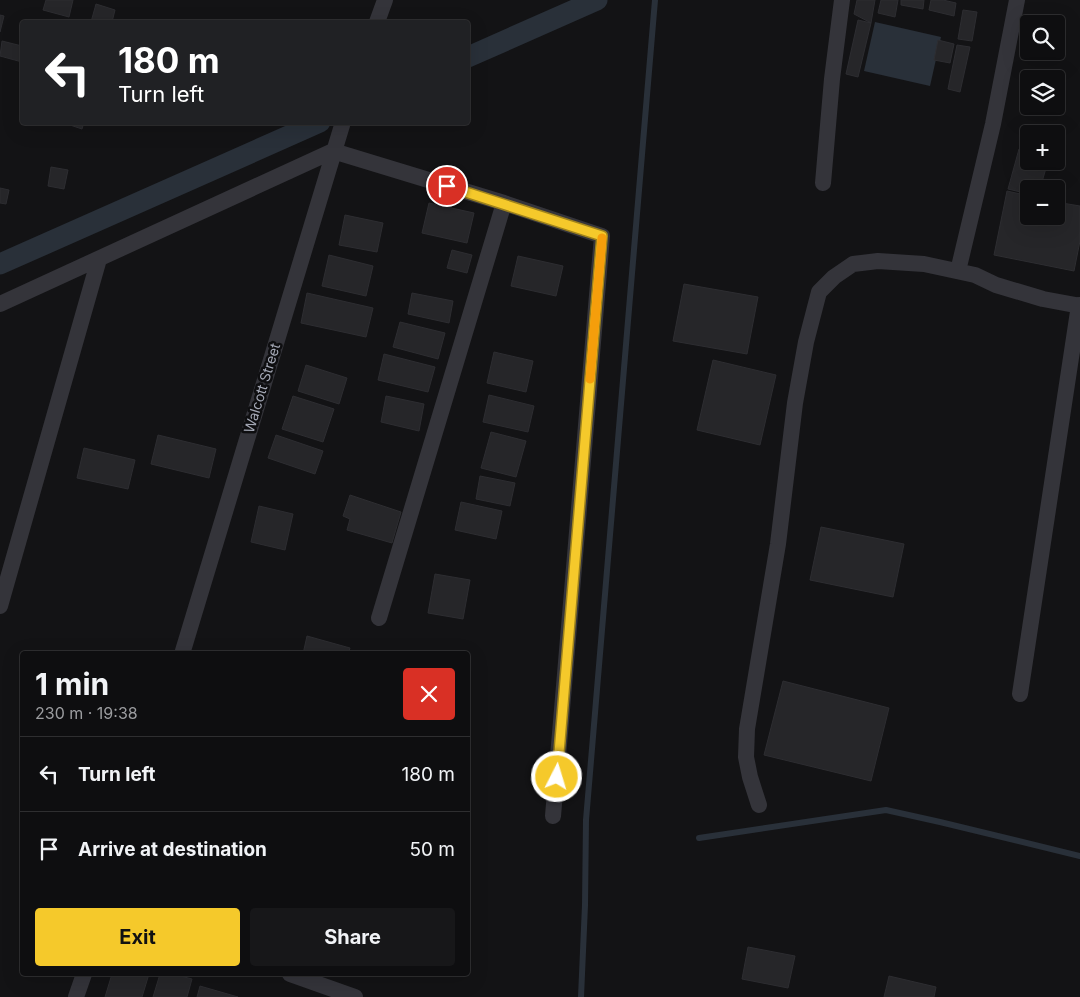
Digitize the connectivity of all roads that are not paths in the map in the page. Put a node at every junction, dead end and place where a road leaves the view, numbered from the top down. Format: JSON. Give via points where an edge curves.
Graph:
{"nodes":[{"id":1,"x":385,"y":0,"type":"edge"},
{"id":2,"x":842,"y":0,"type":"edge"},
{"id":3,"x":1016,"y":0,"type":"edge"},
{"id":4,"x":378,"y":20,"type":"edge"},
{"id":5,"x":342,"y":125,"type":"edge"},
{"id":6,"x":333,"y":151,"type":"junction"},
{"id":7,"x":823,"y":183,"type":"dead end"},
{"id":8,"x":504,"y":203,"type":"junction"},
{"id":9,"x":99,"y":259,"type":"junction"},
{"id":10,"x":958,"y":271,"type":"junction"},
{"id":11,"x":0,"y":304,"type":"edge"},
{"id":12,"x":1079,"y":306,"type":"edge"},
{"id":13,"x":0,"y":606,"type":"edge"},
{"id":14,"x":379,"y":618,"type":"dead end"},
{"id":15,"x":183,"y":651,"type":"edge"},
{"id":16,"x":1020,"y":694,"type":"dead end"},
{"id":17,"x":759,"y":805,"type":"dead end"},
{"id":18,"x":553,"y":816,"type":"dead end"},
{"id":19,"x":83,"y":976,"type":"edge"},
{"id":20,"x":296,"y":976,"type":"edge"},
{"id":21,"x":76,"y":997,"type":"edge"},
{"id":22,"x":355,"y":997,"type":"edge"}],
"edges":[{"from":1,"to":4,"type":"street"},
{"from":2,"to":7,"type":"street"},
{"from":3,"to":10,"type":"street","via":[[993,124]]},
{"from":5,"to":6,"type":"street","name":"Walcott Street"},
{"from":6,"to":8,"type":"street"},
{"from":6,"to":9,"type":"street"},
{"from":6,"to":15,"type":"street","name":"Walcott Street"},
{"from":8,"to":14,"type":"street"},
{"from":8,"to":18,"type":"street","via":[[602,236]]},
{"from":9,"to":11,"type":"street"},
{"from":9,"to":13,"type":"street"},
{"from":10,"to":12,"type":"street","via":[[1006,288]]},
{"from":10,"to":17,"type":"street","via":[[924,264],[853,264],[819,292],[795,404],[778,544],[747,728],[746,757]]},
{"from":12,"to":16,"type":"street"},
{"from":19,"to":21,"type":"street"},
{"from":20,"to":22,"type":"street"}]}
